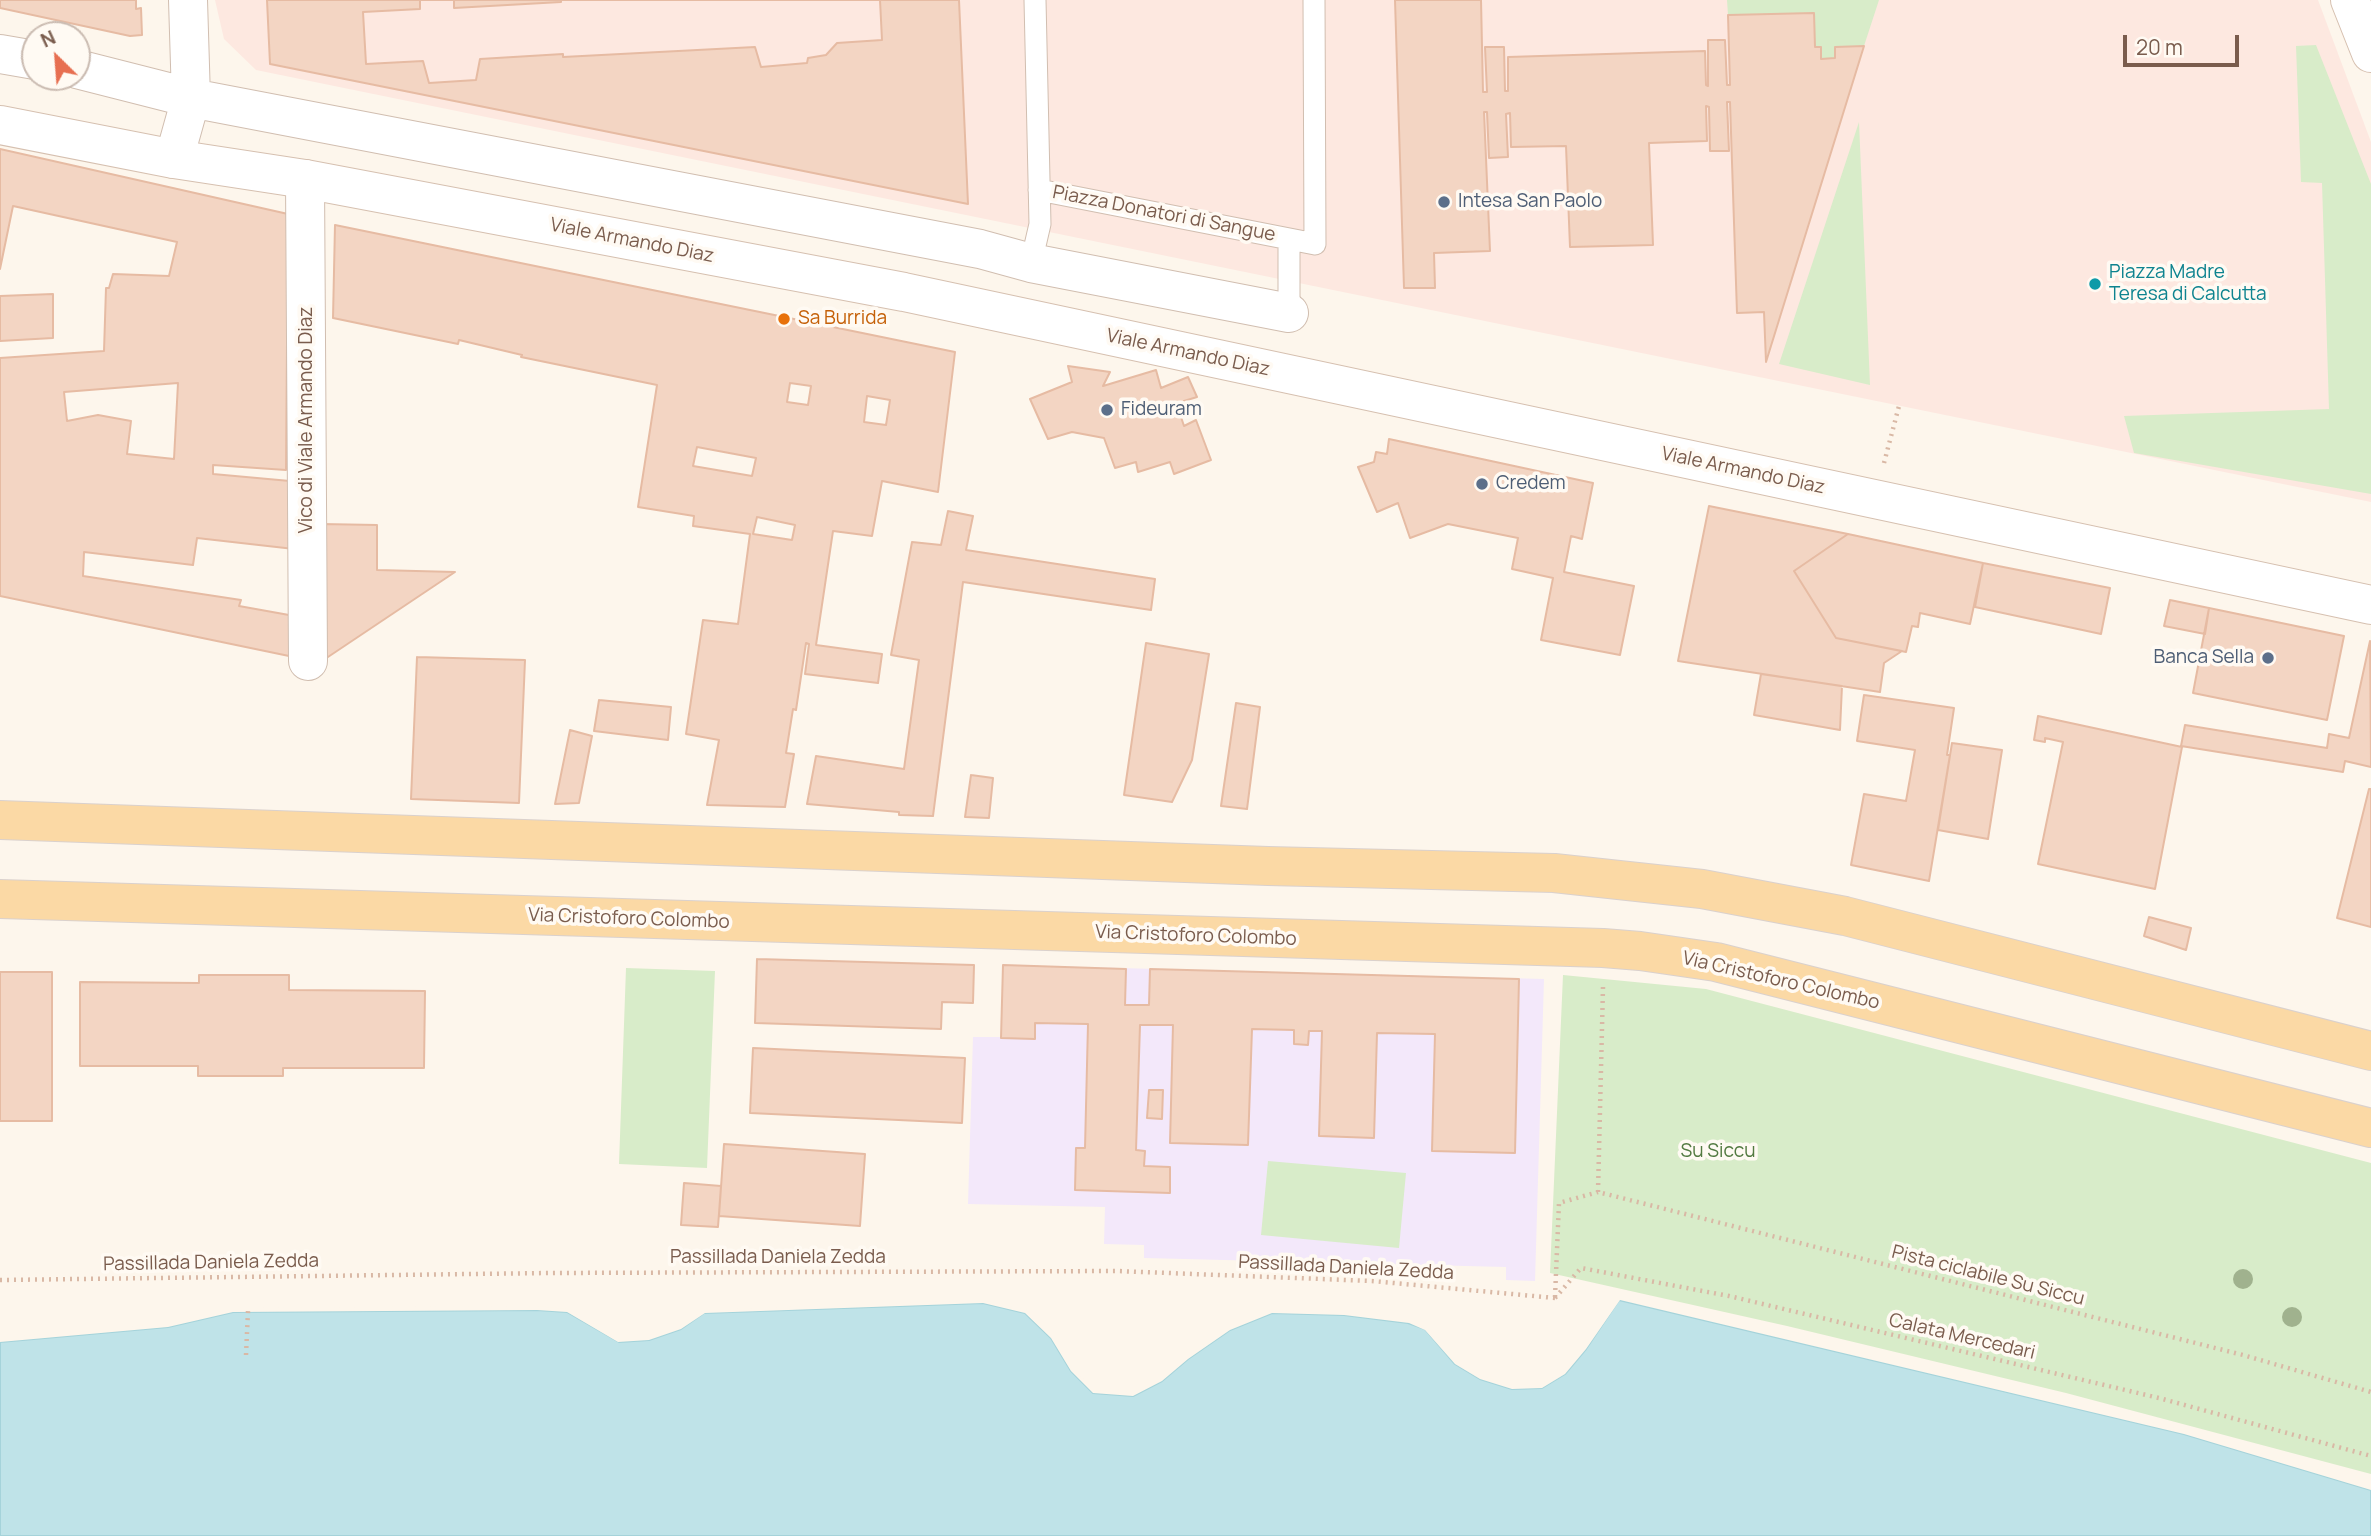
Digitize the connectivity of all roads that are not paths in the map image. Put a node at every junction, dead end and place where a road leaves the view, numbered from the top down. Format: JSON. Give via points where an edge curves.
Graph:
{"nodes":[{"id":1,"x":188,"y":0,"type":"edge"},
{"id":2,"x":1035,"y":0,"type":"edge"},
{"id":3,"x":1314,"y":0,"type":"edge"},
{"id":4,"x":2354,"y":4,"type":"edge"},
{"id":5,"x":2371,"y":53,"type":"edge"},
{"id":6,"x":0,"y":54,"type":"edge"},
{"id":7,"x":21,"y":58,"type":"edge"},
{"id":8,"x":91,"y":73,"type":"edge"},
{"id":9,"x":191,"y":98,"type":"junction"},
{"id":10,"x":0,"y":125,"type":"edge"},
{"id":11,"x":174,"y":159,"type":"junction"},
{"id":12,"x":305,"y":178,"type":"junction"},
{"id":13,"x":1040,"y":190,"type":"junction"},
{"id":14,"x":1289,"y":239,"type":"junction"},
{"id":15,"x":1031,"y":262,"type":"junction"},
{"id":16,"x":1289,"y":313,"type":"joint"},
{"id":17,"x":2371,"y":606,"type":"edge"},
{"id":18,"x":309,"y":661,"type":"dead end"},
{"id":19,"x":0,"y":820,"type":"edge"},
{"id":20,"x":0,"y":900,"type":"edge"},
{"id":21,"x":2371,"y":1051,"type":"edge"},
{"id":22,"x":2371,"y":1128,"type":"edge"}],
"edges":[{"from":1,"to":9,"type":"main road"},
{"from":2,"to":13,"type":"lane","name":"Piazza Donatori di Sangue"},
{"from":3,"to":14,"type":"lane","name":"Piazza Donatori di Sangue","via":[[1315,244]]},
{"from":4,"to":5,"type":"main road"},
{"from":6,"to":7,"type":"main road"},
{"from":8,"to":9,"type":"main road"},
{"from":9,"to":11,"type":"main road"},
{"from":9,"to":15,"type":"main road"},
{"from":10,"to":11,"type":"main road","name":"Viale Armando Diaz"},
{"from":11,"to":12,"type":"main road","name":"Viale Armando Diaz"},
{"from":12,"to":17,"type":"main road","name":"Viale Armando Diaz","via":[[904,292]]},
{"from":12,"to":18,"type":"main road","name":"Vico di Viale Armando Diaz"},
{"from":13,"to":14,"type":"lane","name":"Piazza Donatori di Sangue"},
{"from":13,"to":15,"type":"lane","name":"Piazza Donatori di Sangue","via":[[1040,224]]},
{"from":14,"to":16,"type":"lane","name":"Piazza Donatori di Sangue"},
{"from":15,"to":16,"type":"main road"},
{"from":19,"to":21,"type":"main road","via":[[1554,873],[1702,889],[1845,916]]},
{"from":20,"to":22,"type":"main road","name":"Via Cristoforo Colombo","via":[[1604,948],[1716,962]]}]}
